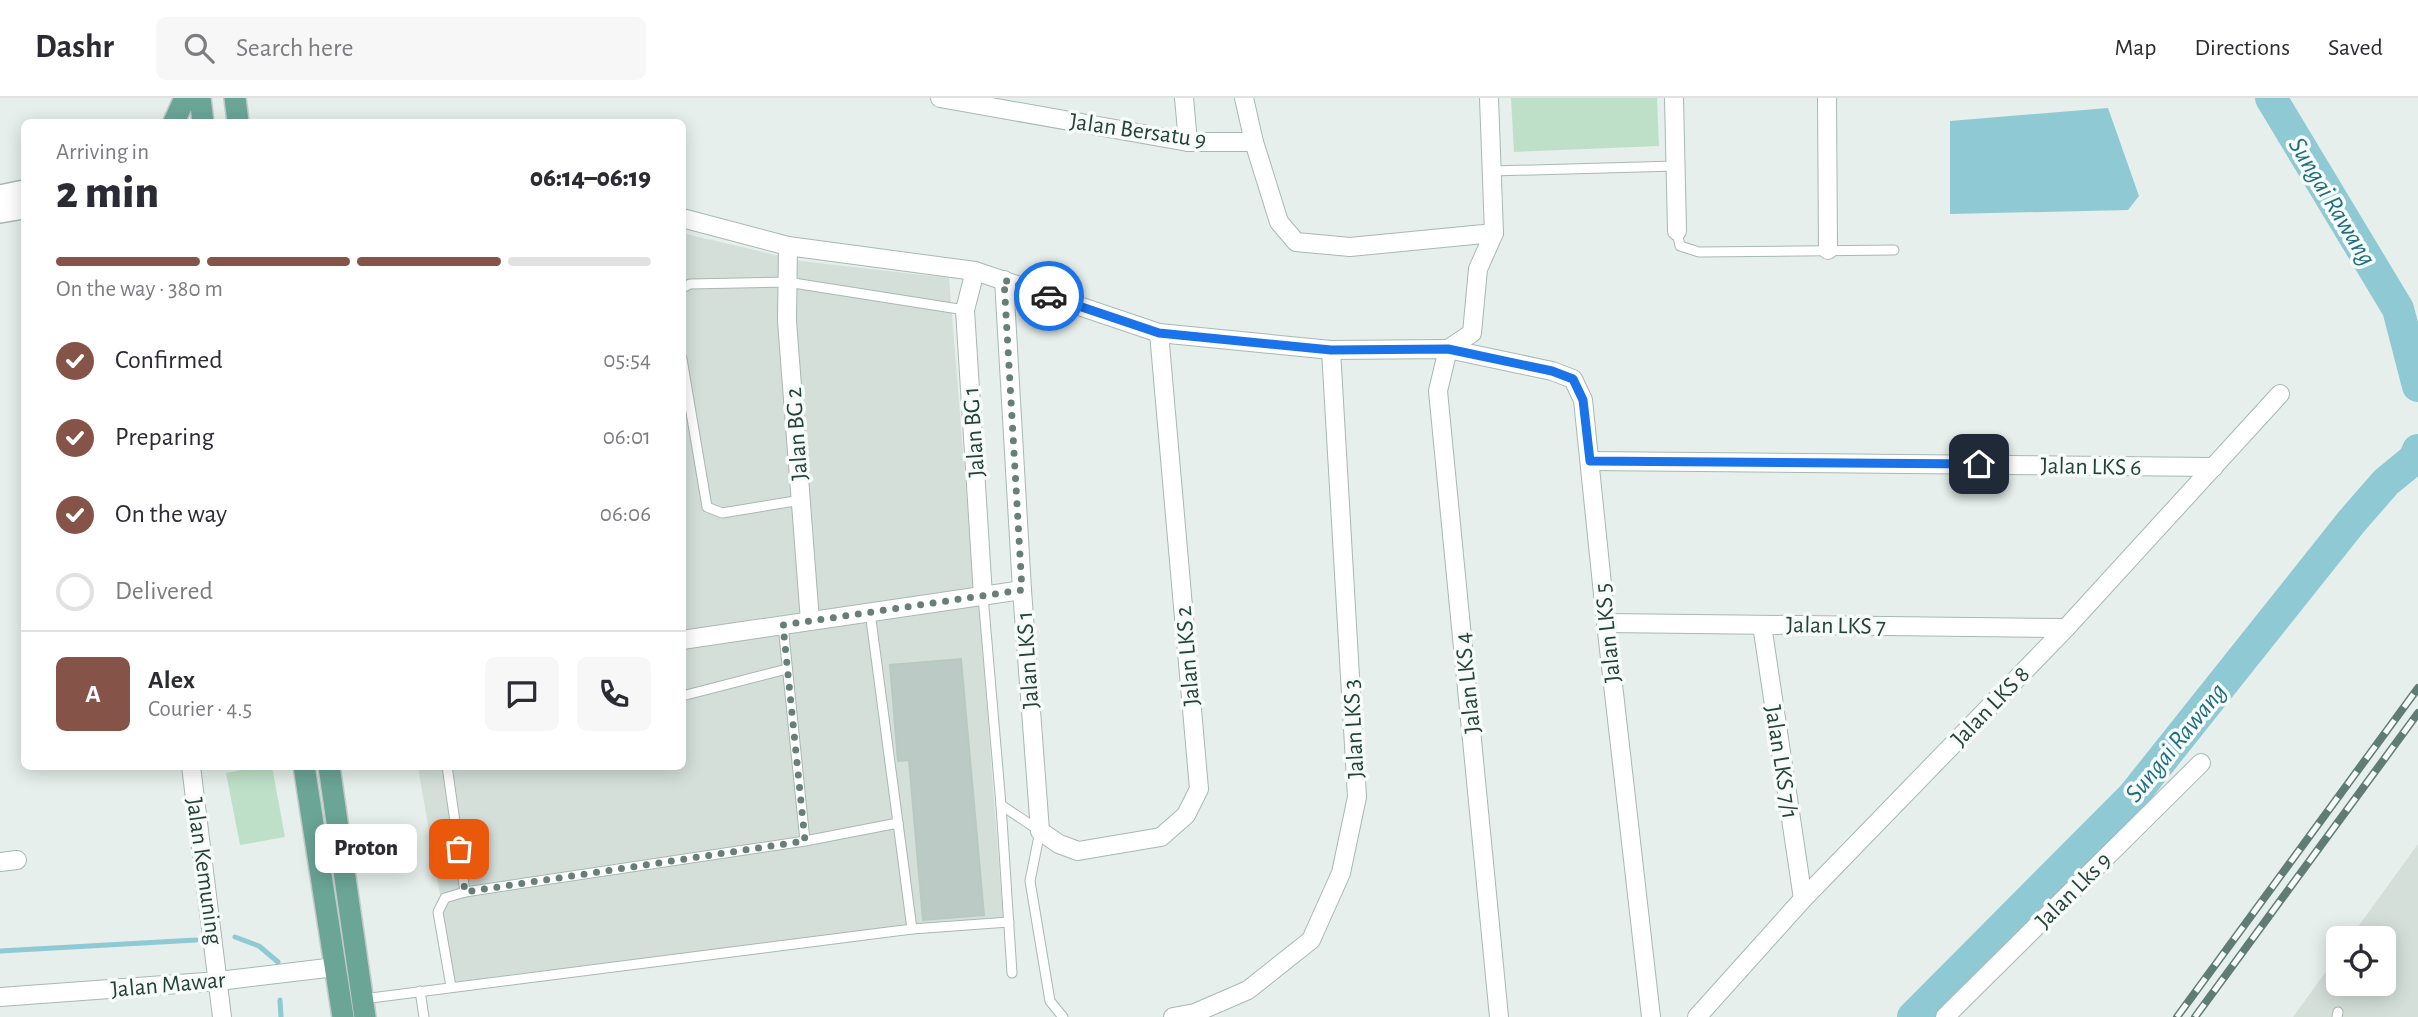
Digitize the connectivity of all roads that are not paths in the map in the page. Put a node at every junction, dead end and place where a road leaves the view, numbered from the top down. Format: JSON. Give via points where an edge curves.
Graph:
{"nodes":[{"id":1,"x":185,"y":98,"type":"edge"},
{"id":2,"x":200,"y":98,"type":"edge"},
{"id":3,"x":234,"y":98,"type":"edge"},
{"id":4,"x":940,"y":98,"type":"edge"},
{"id":5,"x":1184,"y":98,"type":"edge"},
{"id":6,"x":1244,"y":98,"type":"edge"},
{"id":7,"x":1489,"y":98,"type":"edge"},
{"id":8,"x":1674,"y":98,"type":"edge"},
{"id":9,"x":1827,"y":98,"type":"edge"},
{"id":10,"x":1024,"y":106,"type":"edge"},
{"id":11,"x":175,"y":119,"type":"edge"},
{"id":12,"x":203,"y":119,"type":"edge"},
{"id":13,"x":238,"y":119,"type":"edge"},
{"id":14,"x":1188,"y":142,"type":"junction"},
{"id":15,"x":1254,"y":142,"type":"junction"},
{"id":16,"x":1676,"y":166,"type":"junction"},
{"id":17,"x":1492,"y":171,"type":"junction"},
{"id":18,"x":21,"y":192,"type":"edge"},
{"id":19,"x":0,"y":196,"type":"edge"},
{"id":20,"x":21,"y":208,"type":"edge"},
{"id":21,"x":0,"y":212,"type":"edge"},
{"id":22,"x":686,"y":219,"type":"edge"},
{"id":23,"x":1677,"y":231,"type":"joint"},
{"id":24,"x":1494,"y":233,"type":"junction"},
{"id":25,"x":788,"y":246,"type":"junction"},
{"id":26,"x":1828,"y":250,"type":"junction"},
{"id":27,"x":1894,"y":250,"type":"dead end"},
{"id":28,"x":975,"y":271,"type":"junction"},
{"id":29,"x":1004,"y":280,"type":"junction"},
{"id":30,"x":788,"y":282,"type":"junction"},
{"id":31,"x":686,"y":286,"type":"edge"},
{"id":32,"x":965,"y":310,"type":"junction"},
{"id":33,"x":1159,"y":333,"type":"junction"},
{"id":34,"x":1448,"y":349,"type":"junction"},
{"id":35,"x":1331,"y":350,"type":"junction"},
{"id":36,"x":686,"y":383,"type":"edge"},
{"id":37,"x":2280,"y":394,"type":"dead end"},
{"id":38,"x":1590,"y":461,"type":"junction"},
{"id":39,"x":2214,"y":467,"type":"junction"},
{"id":40,"x":801,"y":500,"type":"junction"},
{"id":41,"x":1022,"y":590,"type":"junction"},
{"id":42,"x":983,"y":596,"type":"junction"},
{"id":43,"x":870,"y":612,"type":"junction"},
{"id":44,"x":810,"y":621,"type":"junction"},
{"id":45,"x":1606,"y":623,"type":"junction"},
{"id":46,"x":783,"y":625,"type":"junction"},
{"id":47,"x":1762,"y":625,"type":"junction"},
{"id":48,"x":2066,"y":628,"type":"junction"},
{"id":49,"x":686,"y":639,"type":"edge"},
{"id":50,"x":787,"y":669,"type":"junction"},
{"id":51,"x":686,"y":695,"type":"edge"},
{"id":52,"x":2201,"y":763,"type":"dead end"},
{"id":53,"x":192,"y":770,"type":"edge"},
{"id":54,"x":305,"y":770,"type":"edge"},
{"id":55,"x":330,"y":770,"type":"edge"},
{"id":56,"x":448,"y":770,"type":"edge"},
{"id":57,"x":1000,"y":806,"type":"junction"},
{"id":58,"x":898,"y":823,"type":"junction"},
{"id":59,"x":1040,"y":831,"type":"junction"},
{"id":60,"x":805,"y":841,"type":"junction"},
{"id":61,"x":465,"y":892,"type":"junction"},
{"id":62,"x":1803,"y":899,"type":"junction"},
{"id":63,"x":1009,"y":922,"type":"junction"},
{"id":64,"x":912,"y":929,"type":"junction"},
{"id":65,"x":335,"y":967,"type":"junction"},
{"id":66,"x":1012,"y":973,"type":"dead end"},
{"id":67,"x":219,"y":981,"type":"junction"},
{"id":68,"x":451,"y":987,"type":"junction"},
{"id":69,"x":420,"y":991,"type":"junction"},
{"id":70,"x":0,"y":998,"type":"edge"},
{"id":71,"x":364,"y":1008,"type":"edge"},
{"id":72,"x":222,"y":1017,"type":"edge"},
{"id":73,"x":343,"y":1017,"type":"edge"},
{"id":74,"x":424,"y":1017,"type":"edge"},
{"id":75,"x":1063,"y":1017,"type":"edge"},
{"id":76,"x":1173,"y":1017,"type":"edge"},
{"id":77,"x":1499,"y":1017,"type":"edge"},
{"id":78,"x":1651,"y":1017,"type":"edge"},
{"id":79,"x":1697,"y":1017,"type":"edge"},
{"id":80,"x":1945,"y":1017,"type":"edge"}],
"edges":[{"from":1,"to":11,"type":"main road"},
{"from":2,"to":12,"type":"main road"},
{"from":3,"to":13,"type":"main road"},
{"from":4,"to":10,"type":"street","name":"Jalan Bersatu 9"},
{"from":5,"to":14,"type":"street"},
{"from":6,"to":15,"type":"street"},
{"from":7,"to":17,"type":"street"},
{"from":8,"to":16,"type":"street"},
{"from":9,"to":26,"type":"street"},
{"from":10,"to":14,"type":"street","name":"Jalan Bersatu 9"},
{"from":14,"to":15,"type":"street","name":"Jalan Bersatu 9"},
{"from":15,"to":24,"type":"street","via":[[1279,222],[1296,242],[1349,247]]},
{"from":16,"to":17,"type":"lane"},
{"from":16,"to":23,"type":"street"},
{"from":17,"to":24,"type":"street"},
{"from":18,"to":19,"type":"street"},
{"from":20,"to":21,"type":"street"},
{"from":22,"to":25,"type":"street"},
{"from":23,"to":26,"type":"lane","via":[[1680,246],[1699,251]]},
{"from":24,"to":34,"type":"street","via":[[1478,269],[1472,333]]},
{"from":25,"to":28,"type":"street"},
{"from":25,"to":30,"type":"street","name":"Jalan BG 2"},
{"from":26,"to":27,"type":"lane"},
{"from":28,"to":29,"type":"street"},
{"from":28,"to":32,"type":"street","name":"Jalan BG 1"},
{"from":29,"to":33,"type":"street"},
{"from":29,"to":41,"type":"street","name":"Jalan LKS 1"},
{"from":30,"to":31,"type":"lane"},
{"from":30,"to":32,"type":"lane"},
{"from":30,"to":40,"type":"street","name":"Jalan BG 2"},
{"from":32,"to":42,"type":"street","name":"Jalan BG 1"},
{"from":33,"to":35,"type":"street"},
{"from":33,"to":59,"type":"street","name":"Jalan LKS 2","via":[[1199,789],[1186,815],[1161,837],[1078,851]]},
{"from":34,"to":35,"type":"street"},
{"from":34,"to":38,"type":"street","name":"Jalan LKS 5","via":[[1573,379],[1583,400]]},
{"from":34,"to":77,"type":"street","name":"Jalan LKS 4","via":[[1438,391]]},
{"from":35,"to":76,"type":"street","name":"Jalan LKS 3","via":[[1357,797],[1341,873],[1311,940],[1248,990],[1195,1013]]},
{"from":36,"to":40,"type":"lane","via":[[707,507],[722,513]]},
{"from":37,"to":39,"type":"street","name":"Jalan LKS 8"},
{"from":38,"to":39,"type":"street","name":"Jalan LKS 6"},
{"from":38,"to":45,"type":"street","name":"Jalan LKS 5"},
{"from":39,"to":48,"type":"street","name":"Jalan LKS 8"},
{"from":40,"to":44,"type":"street","name":"Jalan BG 2"},
{"from":41,"to":42,"type":"street"},
{"from":41,"to":59,"type":"street","name":"Jalan LKS 1"},
{"from":42,"to":43,"type":"street"},
{"from":42,"to":57,"type":"lane"},
{"from":43,"to":44,"type":"street"},
{"from":43,"to":58,"type":"lane"},
{"from":44,"to":46,"type":"street"},
{"from":45,"to":47,"type":"street","name":"Jalan LKS 7"},
{"from":45,"to":78,"type":"street","name":"Jalan LKS 5"},
{"from":46,"to":49,"type":"street"},
{"from":46,"to":50,"type":"lane"},
{"from":47,"to":48,"type":"street","name":"Jalan LKS 7"},
{"from":47,"to":62,"type":"street","name":"Jalan LKS 7/1"},
{"from":48,"to":62,"type":"street","name":"Jalan LKS 8"},
{"from":50,"to":51,"type":"lane"},
{"from":50,"to":60,"type":"lane"},
{"from":52,"to":80,"type":"street","name":"Jalan Lks 9"},
{"from":53,"to":67,"type":"street","name":"Jalan Kemuning"},
{"from":54,"to":65,"type":"main road"},
{"from":55,"to":71,"type":"main road"},
{"from":56,"to":61,"type":"lane"},
{"from":57,"to":59,"type":"lane"},
{"from":57,"to":63,"type":"lane"},
{"from":58,"to":60,"type":"lane"},
{"from":58,"to":64,"type":"lane"},
{"from":59,"to":75,"type":"lane","via":[[1030,881],[1050,1001]]},
{"from":60,"to":61,"type":"lane"},
{"from":61,"to":68,"type":"lane","via":[[445,898],[438,912]]},
{"from":62,"to":79,"type":"street","name":"Jalan LKS 8"},
{"from":63,"to":64,"type":"lane"},
{"from":63,"to":66,"type":"lane"},
{"from":64,"to":68,"type":"lane"},
{"from":65,"to":67,"type":"street","name":"Jalan Mawar"},
{"from":65,"to":73,"type":"main road"},
{"from":67,"to":70,"type":"street","name":"Jalan Mawar"},
{"from":67,"to":72,"type":"street","name":"Jalan Kemuning"},
{"from":68,"to":69,"type":"lane"},
{"from":69,"to":71,"type":"lane"},
{"from":69,"to":74,"type":"lane"}]}
